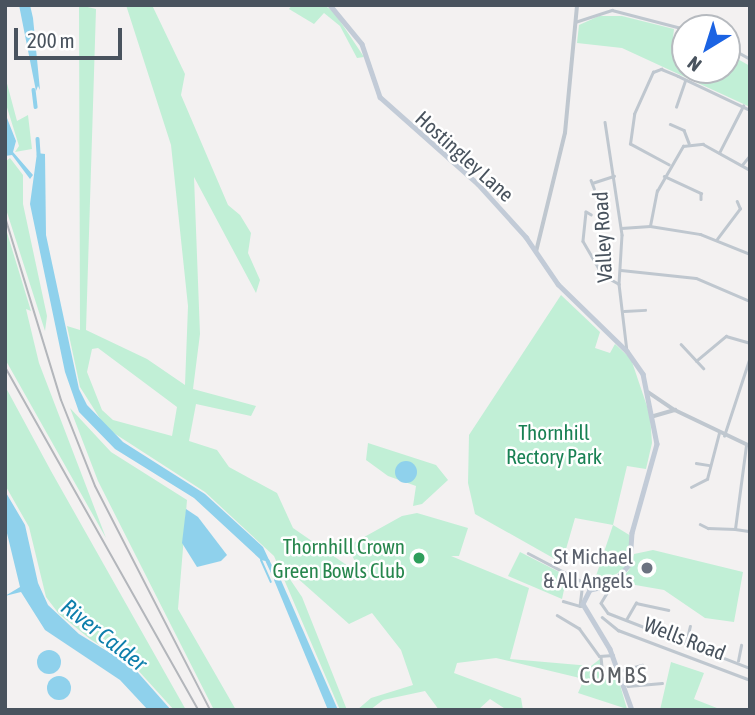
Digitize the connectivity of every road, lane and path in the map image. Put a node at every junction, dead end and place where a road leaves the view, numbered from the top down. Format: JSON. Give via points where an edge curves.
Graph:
{"nodes":[{"id":1,"x":330,"y":5,"type":"edge"},
{"id":2,"x":576,"y":5,"type":"edge"},
{"id":3,"x":575,"y":23,"type":"junction"},
{"id":4,"x":671,"y":25,"type":"edge"},
{"id":5,"x":671,"y":73,"type":"edge"},
{"id":6,"x":685,"y":84,"type":"edge"},
{"id":7,"x":695,"y":84,"type":"edge"},
{"id":8,"x":743,"y":106,"type":"junction"},
{"id":9,"x":676,"y":107,"type":"dead end"},
{"id":10,"x":750,"y":110,"type":"edge"},
{"id":11,"x":605,"y":122,"type":"dead end"},
{"id":12,"x":670,"y":124,"type":"dead end"},
{"id":13,"x":689,"y":143,"type":"junction"},
{"id":14,"x":719,"y":153,"type":"junction"},
{"id":15,"x":750,"y":155,"type":"edge"},
{"id":16,"x":669,"y":165,"type":"junction"},
{"id":17,"x":742,"y":166,"type":"junction"},
{"id":18,"x":750,"y":170,"type":"edge"},
{"id":19,"x":614,"y":176,"type":"junction"},
{"id":20,"x":664,"y":176,"type":"junction"},
{"id":21,"x":594,"y":188,"type":"dead end"},
{"id":22,"x":701,"y":199,"type":"dead end"},
{"id":23,"x":737,"y":202,"type":"dead end"},
{"id":24,"x":591,"y":215,"type":"dead end"},
{"id":25,"x":650,"y":226,"type":"junction"},
{"id":26,"x":621,"y":228,"type":"junction"},
{"id":27,"x":717,"y":239,"type":"junction"},
{"id":28,"x":536,"y":253,"type":"junction"},
{"id":29,"x":750,"y":254,"type":"edge"},
{"id":30,"x":621,"y":270,"type":"junction"},
{"id":31,"x":619,"y":284,"type":"junction"},
{"id":32,"x":750,"y":301,"type":"edge"},
{"id":33,"x":645,"y":310,"type":"dead end"},
{"id":34,"x":624,"y":311,"type":"junction"},
{"id":35,"x":750,"y":343,"type":"edge"},
{"id":36,"x":681,"y":344,"type":"dead end"},
{"id":37,"x":627,"y":351,"type":"junction"},
{"id":38,"x":750,"y":357,"type":"edge"},
{"id":39,"x":696,"y":360,"type":"junction"},
{"id":40,"x":703,"y":368,"type":"dead end"},
{"id":41,"x":648,"y":390,"type":"junction"},
{"id":42,"x":675,"y":410,"type":"junction"},
{"id":43,"x":654,"y":416,"type":"junction"},
{"id":44,"x":719,"y":433,"type":"junction"},
{"id":45,"x":724,"y":436,"type":"junction"},
{"id":46,"x":748,"y":445,"type":"edge"},
{"id":47,"x":696,"y":463,"type":"dead end"},
{"id":48,"x":709,"y":465,"type":"junction"},
{"id":49,"x":691,"y":488,"type":"dead end"},
{"id":50,"x":700,"y":524,"type":"dead end"},
{"id":51,"x":735,"y":528,"type":"junction"},
{"id":52,"x":750,"y":531,"type":"edge"},
{"id":53,"x":528,"y":553,"type":"dead end"},
{"id":54,"x":612,"y":585,"type":"junction"},
{"id":55,"x":563,"y":601,"type":"dead end"},
{"id":56,"x":582,"y":606,"type":"junction"},
{"id":57,"x":668,"y":610,"type":"dead end"},
{"id":58,"x":557,"y":615,"type":"dead end"},
{"id":59,"x":602,"y":617,"type":"dead end"},
{"id":60,"x":626,"y":620,"type":"junction"},
{"id":61,"x":690,"y":626,"type":"dead end"},
{"id":62,"x":686,"y":643,"type":"junction"},
{"id":63,"x":741,"y":645,"type":"dead end"},
{"id":64,"x":612,"y":655,"type":"junction"},
{"id":65,"x":601,"y":657,"type":"junction"},
{"id":66,"x":738,"y":662,"type":"junction"},
{"id":67,"x":642,"y":666,"type":"dead end"},
{"id":68,"x":602,"y":667,"type":"dead end"},
{"id":69,"x":750,"y":668,"type":"edge"},
{"id":70,"x":620,"y":673,"type":"junction"},
{"id":71,"x":750,"y":680,"type":"edge"},
{"id":72,"x":662,"y":683,"type":"dead end"},
{"id":73,"x":632,"y":710,"type":"edge"}],
"edges":[{"from":1,"to":28,"type":"main road","name":"Hostingley Lane","via":[[362,44],[380,97],[478,184]]},
{"from":2,"to":3,"type":"street"},
{"from":3,"to":4,"type":"street","via":[[612,10]]},
{"from":3,"to":28,"type":"street","via":[[565,133]]},
{"from":5,"to":16,"type":"street","via":[[661,69],[653,72],[634,114],[631,144]]},
{"from":6,"to":9,"type":"street"},
{"from":7,"to":8,"type":"street"},
{"from":8,"to":10,"type":"street"},
{"from":8,"to":14,"type":"street"},
{"from":11,"to":19,"type":"street","name":"Valley Road"},
{"from":12,"to":13,"type":"street","via":[[684,130]]},
{"from":13,"to":14,"type":"street"},
{"from":13,"to":16,"type":"street"},
{"from":14,"to":17,"type":"street"},
{"from":15,"to":17,"type":"street"},
{"from":16,"to":20,"type":"street"},
{"from":17,"to":18,"type":"street"},
{"from":19,"to":21,"type":"street","via":[[592,181]]},
{"from":19,"to":26,"type":"street","name":"Valley Road"},
{"from":20,"to":22,"type":"street","via":[[699,192]]},
{"from":20,"to":25,"type":"street"},
{"from":23,"to":27,"type":"street","via":[[740,209]]},
{"from":24,"to":31,"type":"street","via":[[586,212],[583,226],[589,255],[603,275]]},
{"from":25,"to":26,"type":"street"},
{"from":25,"to":27,"type":"street"},
{"from":26,"to":30,"type":"street","name":"Valley Road"},
{"from":27,"to":29,"type":"street"},
{"from":28,"to":37,"type":"main road","name":"Hostingley Lane","via":[[558,284]]},
{"from":30,"to":31,"type":"street","name":"Valley Road"},
{"from":30,"to":32,"type":"street","via":[[696,278]]},
{"from":31,"to":34,"type":"street","name":"Valley Road"},
{"from":33,"to":34,"type":"street"},
{"from":34,"to":37,"type":"street","name":"Valley Road"},
{"from":35,"to":39,"type":"street","via":[[726,336]]},
{"from":36,"to":39,"type":"street"},
{"from":37,"to":41,"type":"main road","name":"Hostingley Lane"},
{"from":38,"to":45,"type":"street"},
{"from":39,"to":40,"type":"street"},
{"from":41,"to":42,"type":"street"},
{"from":41,"to":43,"type":"main road","name":"Hostingley Lane"},
{"from":42,"to":43,"type":"street"},
{"from":42,"to":44,"type":"street"},
{"from":43,"to":54,"type":"main road","name":"Hostingley Lane","via":[[657,444],[632,533],[630,564]]},
{"from":44,"to":45,"type":"street"},
{"from":44,"to":48,"type":"street"},
{"from":45,"to":46,"type":"street"},
{"from":46,"to":51,"type":"street"},
{"from":47,"to":48,"type":"street"},
{"from":48,"to":49,"type":"street","via":[[707,480]]},
{"from":50,"to":51,"type":"street"},
{"from":51,"to":52,"type":"street"},
{"from":53,"to":56,"type":"street","via":[[583,582]]},
{"from":54,"to":56,"type":"main road","via":[[590,590]]},
{"from":54,"to":60,"type":"street","via":[[601,605]]},
{"from":55,"to":56,"type":"street"},
{"from":56,"to":64,"type":"main road"},
{"from":57,"to":60,"type":"street","via":[[638,602]]},
{"from":58,"to":65,"type":"street","via":[[579,628]]},
{"from":59,"to":71,"type":"street","name":"Wells Road","via":[[608,626]]},
{"from":60,"to":62,"type":"street"},
{"from":61,"to":62,"type":"street"},
{"from":62,"to":66,"type":"street"},
{"from":63,"to":66,"type":"street"},
{"from":64,"to":65,"type":"street"},
{"from":64,"to":70,"type":"main road"},
{"from":65,"to":68,"type":"street"},
{"from":66,"to":69,"type":"street"},
{"from":67,"to":70,"type":"street"},
{"from":70,"to":72,"type":"street","via":[[628,686]]},
{"from":70,"to":73,"type":"main road"}]}
